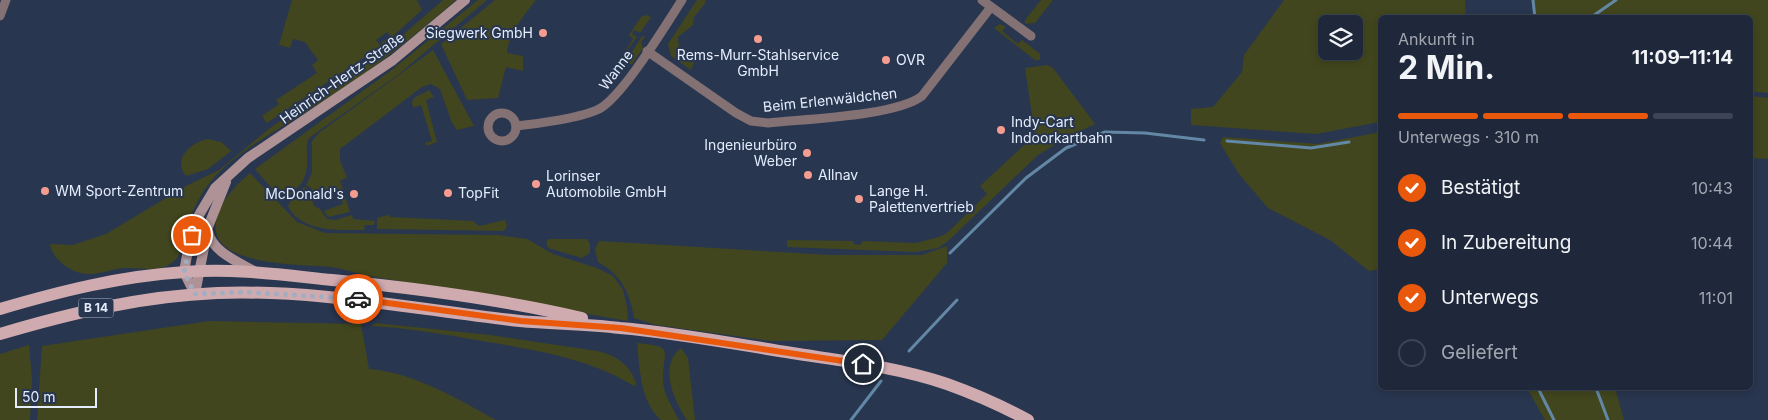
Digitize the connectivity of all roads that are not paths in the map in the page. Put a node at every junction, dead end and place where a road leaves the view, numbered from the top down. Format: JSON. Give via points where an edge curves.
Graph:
{"nodes":[{"id":1,"x":6,"y":0,"type":"edge"},
{"id":2,"x":465,"y":0,"type":"edge"},
{"id":3,"x":682,"y":0,"type":"edge"},
{"id":4,"x":982,"y":0,"type":"edge"},
{"id":5,"x":990,"y":7,"type":"junction"},
{"id":6,"x":0,"y":16,"type":"edge"},
{"id":7,"x":1031,"y":36,"type":"dead end"},
{"id":8,"x":647,"y":51,"type":"junction"},
{"id":9,"x":516,"y":126,"type":"dead end"},
{"id":10,"x":231,"y":173,"type":"junction"},
{"id":11,"x":208,"y":227,"type":"junction"},
{"id":12,"x":201,"y":271,"type":"junction"},
{"id":13,"x":184,"y":272,"type":"junction"},
{"id":14,"x":254,"y":272,"type":"junction"},
{"id":15,"x":195,"y":294,"type":"junction"},
{"id":16,"x":0,"y":309,"type":"edge"},
{"id":17,"x":621,"y":328,"type":"junction"},
{"id":18,"x":0,"y":334,"type":"edge"},
{"id":19,"x":1028,"y":420,"type":"edge"}],
"edges":[{"from":1,"to":6,"type":"street"},
{"from":2,"to":10,"type":"main road","name":"Heinrich-Hertz-Straße","via":[[393,60],[248,158]]},
{"from":3,"to":8,"type":"street","name":"Wanne"},
{"from":4,"to":5,"type":"street"},
{"from":5,"to":7,"type":"street"},
{"from":5,"to":8,"type":"street","name":"Beim Erlenwäldchen","via":[[922,96],[907,105],[882,110],[756,122],[736,113]]},
{"from":8,"to":9,"type":"street","name":"Wanne","via":[[620,90],[598,109]]},
{"from":10,"to":11,"type":"main road","name":"Heinrich-Hertz-Straße"},
{"from":10,"to":13,"type":"main road","name":"Heinrich-Hertz-Straße","via":[[215,188],[196,220]]},
{"from":11,"to":12,"type":"main road","name":"Heinrich-Hertz-Straße"},
{"from":11,"to":14,"type":"main road","via":[[209,237],[216,247]]},
{"from":12,"to":13,"type":"main road","number":"B 14"},
{"from":12,"to":14,"type":"main road","number":"B 14"},
{"from":12,"to":15,"type":"main road","name":"Heinrich-Hertz-Straße"},
{"from":13,"to":15,"type":"main road"},
{"from":13,"to":16,"type":"main road","number":"B 14","via":[[90,284]]},
{"from":14,"to":17,"type":"main road","number":"B 14","via":[[428,290],[544,310]]},
{"from":15,"to":17,"type":"main road","number":"B 14","via":[[308,295],[387,302],[521,321]]},
{"from":15,"to":18,"type":"main road","number":"B 14","via":[[72,313]]},
{"from":17,"to":19,"type":"main road","number":"B 14","via":[[901,372],[944,383]]}]}
